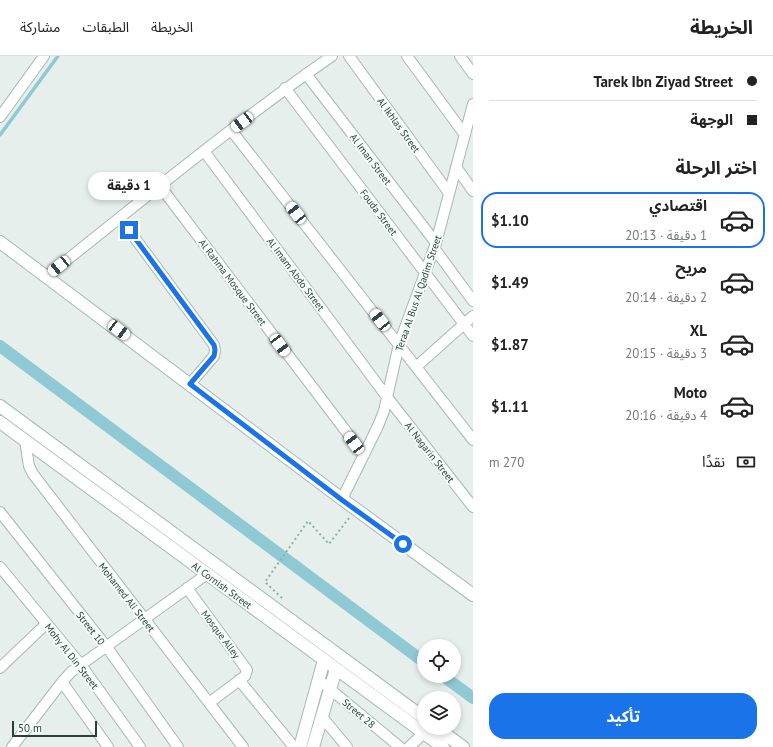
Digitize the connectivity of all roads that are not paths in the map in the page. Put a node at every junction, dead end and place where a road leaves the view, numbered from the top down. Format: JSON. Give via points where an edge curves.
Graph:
{"nodes":[{"id":1,"x":44,"y":56,"type":"edge"},
{"id":2,"x":332,"y":56,"type":"edge"},
{"id":3,"x":349,"y":56,"type":"edge"},
{"id":4,"x":407,"y":56,"type":"edge"},
{"id":5,"x":460,"y":56,"type":"edge"},
{"id":6,"x":306,"y":74,"type":"junction"},
{"id":7,"x":473,"y":74,"type":"edge"},
{"id":8,"x":285,"y":88,"type":"junction"},
{"id":9,"x":473,"y":104,"type":"edge"},
{"id":10,"x":0,"y":118,"type":"edge"},
{"id":11,"x":231,"y":130,"type":"junction"},
{"id":12,"x":465,"y":135,"type":"junction"},
{"id":13,"x":204,"y":151,"type":"junction"},
{"id":14,"x":456,"y":167,"type":"junction"},
{"id":15,"x":160,"y":186,"type":"junction"},
{"id":16,"x":473,"y":191,"type":"edge"},
{"id":17,"x":449,"y":194,"type":"junction"},
{"id":18,"x":120,"y":218,"type":"junction"},
{"id":19,"x":0,"y":242,"type":"edge"},
{"id":20,"x":435,"y":246,"type":"junction"},
{"id":21,"x":425,"y":272,"type":"junction"},
{"id":22,"x":47,"y":276,"type":"junction"},
{"id":23,"x":473,"y":302,"type":"edge"},
{"id":24,"x":473,"y":316,"type":"edge"},
{"id":25,"x":464,"y":324,"type":"junction"},
{"id":26,"x":473,"y":336,"type":"edge"},
{"id":27,"x":399,"y":344,"type":"junction"},
{"id":28,"x":416,"y":367,"type":"junction"},
{"id":29,"x":190,"y":384,"type":"junction"},
{"id":30,"x":387,"y":397,"type":"junction"},
{"id":31,"x":0,"y":406,"type":"edge"},
{"id":32,"x":0,"y":422,"type":"edge"},
{"id":33,"x":473,"y":440,"type":"edge"},
{"id":34,"x":25,"y":441,"type":"junction"},
{"id":35,"x":364,"y":456,"type":"junction"},
{"id":36,"x":342,"y":500,"type":"junction"},
{"id":37,"x":473,"y":507,"type":"edge"},
{"id":38,"x":0,"y":512,"type":"edge"},
{"id":39,"x":0,"y":567,"type":"edge"},
{"id":40,"x":207,"y":574,"type":"junction"},
{"id":41,"x":187,"y":588,"type":"junction"},
{"id":42,"x":473,"y":594,"type":"edge"},
{"id":43,"x":144,"y":619,"type":"junction"},
{"id":44,"x":46,"y":624,"type":"junction"},
{"id":45,"x":106,"y":646,"type":"junction"},
{"id":46,"x":324,"y":660,"type":"junction"},
{"id":47,"x":81,"y":665,"type":"junction"},
{"id":48,"x":0,"y":668,"type":"edge"},
{"id":49,"x":336,"y":669,"type":"junction"},
{"id":50,"x":239,"y":680,"type":"junction"},
{"id":51,"x":319,"y":680,"type":"junction"},
{"id":52,"x":62,"y":682,"type":"junction"},
{"id":53,"x":330,"y":689,"type":"junction"},
{"id":54,"x":209,"y":703,"type":"junction"},
{"id":55,"x":417,"y":713,"type":"edge"},
{"id":56,"x":322,"y":717,"type":"junction"},
{"id":57,"x":417,"y":728,"type":"edge"},
{"id":58,"x":422,"y":735,"type":"edge"},
{"id":59,"x":427,"y":735,"type":"edge"},
{"id":60,"x":447,"y":735,"type":"edge"},
{"id":61,"x":106,"y":744,"type":"edge"},
{"id":62,"x":12,"y":747,"type":"edge"},
{"id":63,"x":95,"y":747,"type":"edge"},
{"id":64,"x":140,"y":747,"type":"edge"},
{"id":65,"x":178,"y":747,"type":"edge"},
{"id":66,"x":242,"y":747,"type":"edge"},
{"id":67,"x":294,"y":747,"type":"edge"},
{"id":68,"x":300,"y":747,"type":"edge"},
{"id":69,"x":313,"y":747,"type":"edge"},
{"id":70,"x":347,"y":747,"type":"edge"},
{"id":71,"x":400,"y":747,"type":"edge"},
{"id":72,"x":409,"y":747,"type":"edge"},
{"id":73,"x":443,"y":747,"type":"edge"},
{"id":74,"x":463,"y":747,"type":"edge"}],
"edges":[{"from":1,"to":10,"type":"street"},
{"from":2,"to":6,"type":"street"},
{"from":3,"to":17,"type":"street","name":"Al Ikhlas Street"},
{"from":4,"to":12,"type":"street"},
{"from":5,"to":7,"type":"street"},
{"from":6,"to":8,"type":"street"},
{"from":6,"to":20,"type":"street","name":"Al Iman Street"},
{"from":8,"to":11,"type":"street"},
{"from":8,"to":21,"type":"street","name":"Fouda Street"},
{"from":9,"to":12,"type":"street","name":"Teraa Al Bus Al Qadim Street"},
{"from":11,"to":13,"type":"street"},
{"from":11,"to":27,"type":"street"},
{"from":12,"to":14,"type":"street","name":"Teraa Al Bus Al Qadim Street"},
{"from":13,"to":15,"type":"street"},
{"from":13,"to":30,"type":"street","name":"Al Imam Abdo Street"},
{"from":14,"to":16,"type":"street"},
{"from":14,"to":17,"type":"street","name":"Teraa Al Bus Al Qadim Street"},
{"from":15,"to":18,"type":"street"},
{"from":15,"to":35,"type":"street","name":"Al Rahma Mosque Street"},
{"from":17,"to":20,"type":"street","name":"Teraa Al Bus Al Qadim Street"},
{"from":18,"to":22,"type":"street"},
{"from":18,"to":29,"type":"street","via":[[214,345],[214,356]]},
{"from":19,"to":22,"type":"main road"},
{"from":20,"to":21,"type":"street","name":"Teraa Al Bus Al Qadim Street"},
{"from":20,"to":23,"type":"street"},
{"from":21,"to":25,"type":"street","name":"Fouda Street"},
{"from":21,"to":27,"type":"street","name":"Teraa Al Bus Al Qadim Street"},
{"from":22,"to":29,"type":"main road"},
{"from":24,"to":25,"type":"street"},
{"from":25,"to":26,"type":"street","name":"Fouda Street"},
{"from":25,"to":28,"type":"street"},
{"from":27,"to":28,"type":"street"},
{"from":27,"to":30,"type":"street","name":"Teraa Al Bus Al Qadim Street"},
{"from":28,"to":33,"type":"street"},
{"from":29,"to":36,"type":"main road"},
{"from":30,"to":35,"type":"street","name":"Teraa Al Bus Al Qadim Street","via":[[378,426]]},
{"from":30,"to":37,"type":"street","name":"Al Nagarin Street"},
{"from":31,"to":55,"type":"main road","name":"Al Cornish Street"},
{"from":32,"to":34,"type":"main road","name":"Al Cornish Street"},
{"from":34,"to":40,"type":"main road","name":"Al Cornish Street"},
{"from":34,"to":43,"type":"street","name":"Mohamed Ali Street","via":[[29,466],[33,474]]},
{"from":35,"to":36,"type":"street","name":"Teraa Al Bus Al Qadim Street"},
{"from":36,"to":42,"type":"main road"},
{"from":38,"to":45,"type":"street","name":"Street 10"},
{"from":39,"to":44,"type":"street","name":"Mohy Al Din Street"},
{"from":40,"to":41,"type":"street"},
{"from":40,"to":46,"type":"main road","name":"Al Cornish Street"},
{"from":41,"to":43,"type":"street"},
{"from":41,"to":50,"type":"street","name":"Mosque Alley","via":[[246,668],[247,673]]},
{"from":43,"to":45,"type":"street"},
{"from":43,"to":54,"type":"street","name":"Mohamed Ali Street"},
{"from":44,"to":47,"type":"street","name":"Mohy Al Din Street"},
{"from":44,"to":48,"type":"street"},
{"from":45,"to":47,"type":"street"},
{"from":45,"to":65,"type":"street","name":"Street 10"},
{"from":46,"to":49,"type":"main road","name":"Al Cornish Street"},
{"from":46,"to":51,"type":"main road"},
{"from":47,"to":52,"type":"street"},
{"from":47,"to":64,"type":"street","name":"Mohy Al Din Street"},
{"from":49,"to":53,"type":"main road"},
{"from":49,"to":57,"type":"main road","name":"Al Cornish Street"},
{"from":50,"to":54,"type":"street"},
{"from":50,"to":67,"type":"street"},
{"from":51,"to":53,"type":"street","name":"Street 28"},
{"from":51,"to":68,"type":"main road"},
{"from":52,"to":61,"type":"street"},
{"from":52,"to":62,"type":"street"},
{"from":53,"to":56,"type":"main road"},
{"from":53,"to":71,"type":"street","name":"Street 28"},
{"from":54,"to":66,"type":"street","name":"Mohamed Ali Street"},
{"from":56,"to":69,"type":"main road"},
{"from":56,"to":70,"type":"street"},
{"from":58,"to":72,"type":"street"},
{"from":59,"to":73,"type":"main road","name":"Al Cornish Street"},
{"from":60,"to":74,"type":"main road"},
{"from":61,"to":63,"type":"street"}]}
